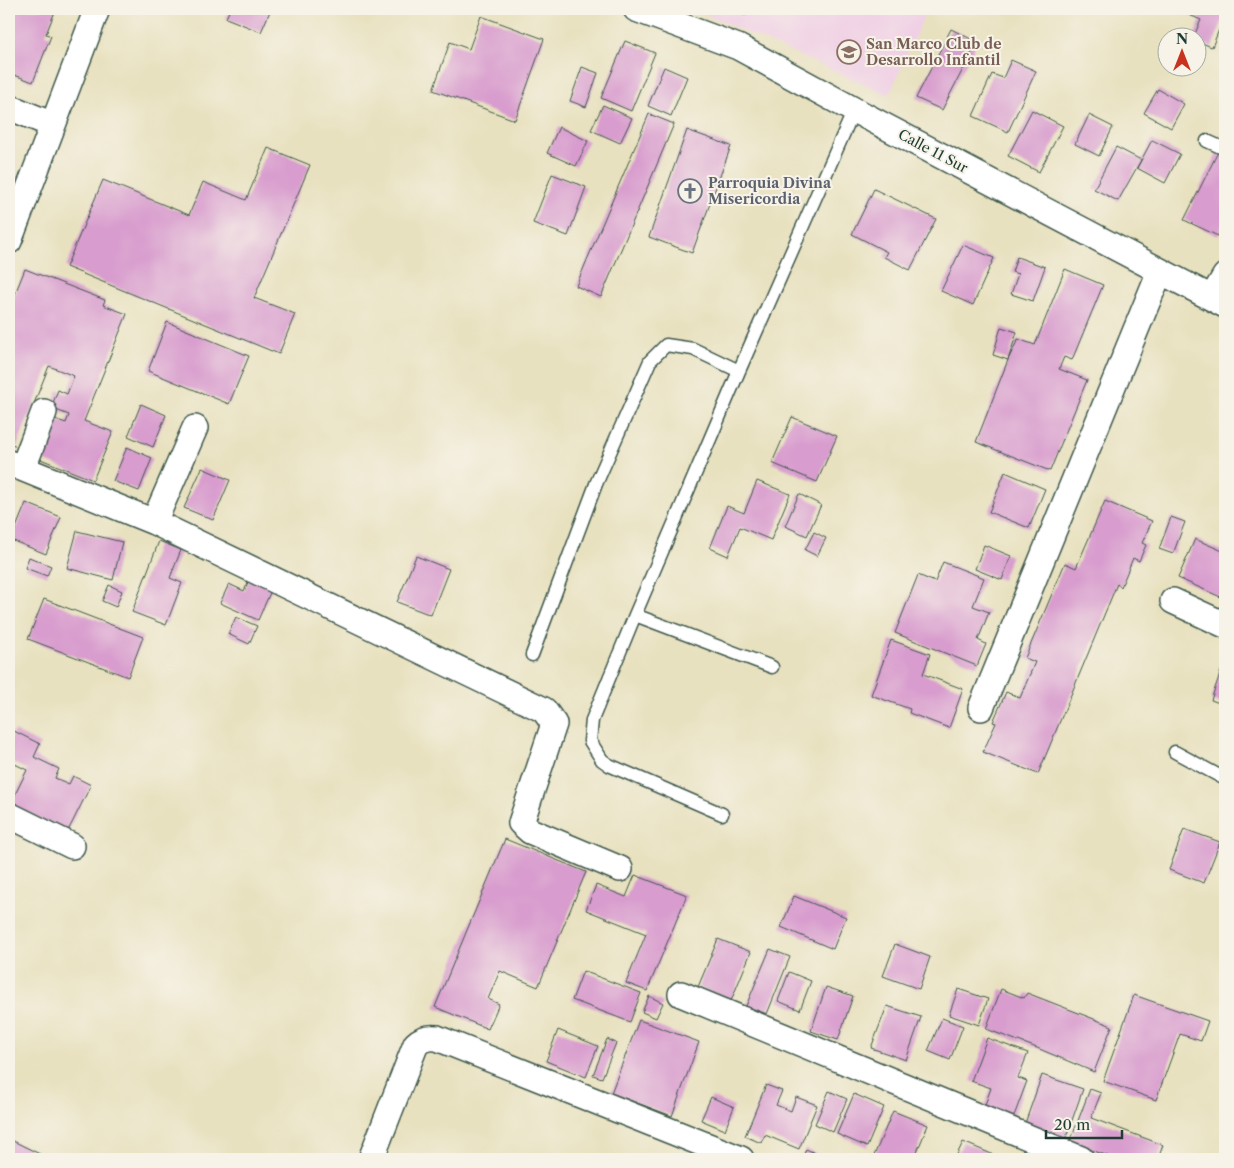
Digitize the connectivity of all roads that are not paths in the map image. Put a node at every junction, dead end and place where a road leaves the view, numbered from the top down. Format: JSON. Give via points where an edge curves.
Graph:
{"nodes":[{"id":1,"x":97,"y":9,"type":"edge"},
{"id":2,"x":636,"y":9,"type":"edge"},
{"id":3,"x":9,"y":107,"type":"edge"},
{"id":4,"x":854,"y":110,"type":"junction"},
{"id":5,"x":53,"y":125,"type":"junction"},
{"id":6,"x":1207,"y":140,"type":"dead end"},
{"id":7,"x":1225,"y":150,"type":"edge"},
{"id":8,"x":9,"y":241,"type":"edge"},
{"id":9,"x":1160,"y":271,"type":"junction"},
{"id":10,"x":1225,"y":276,"type":"edge"},
{"id":11,"x":1219,"y":301,"type":"edge"},
{"id":12,"x":739,"y":371,"type":"junction"},
{"id":13,"x":44,"y":412,"type":"dead end"},
{"id":14,"x":195,"y":428,"type":"dead end"},
{"id":15,"x":16,"y":465,"type":"edge"},
{"id":16,"x":154,"y":522,"type":"junction"},
{"id":17,"x":1173,"y":600,"type":"dead end"},
{"id":18,"x":635,"y":615,"type":"junction"},
{"id":19,"x":1225,"y":625,"type":"edge"},
{"id":20,"x":532,"y":655,"type":"dead end"},
{"id":21,"x":772,"y":667,"type":"dead end"},
{"id":22,"x":981,"y":708,"type":"dead end"},
{"id":23,"x":1175,"y":752,"type":"dead end"},
{"id":24,"x":1225,"y":779,"type":"edge"},
{"id":25,"x":722,"y":814,"type":"dead end"},
{"id":26,"x":9,"y":815,"type":"edge"},
{"id":27,"x":72,"y":846,"type":"dead end"},
{"id":28,"x":620,"y":869,"type":"dead end"},
{"id":29,"x":682,"y":994,"type":"dead end"},
{"id":30,"x":372,"y":1159,"type":"edge"},
{"id":31,"x":741,"y":1159,"type":"edge"},
{"id":32,"x":1081,"y":1159,"type":"edge"}],
"edges":[{"from":1,"to":5,"type":"street"},
{"from":2,"to":4,"type":"street","name":"Calle 11 Sur","via":[[738,47]]},
{"from":3,"to":5,"type":"street"},
{"from":4,"to":9,"type":"street","name":"Calle 11 Sur"},
{"from":4,"to":12,"type":"lane"},
{"from":5,"to":8,"type":"street"},
{"from":6,"to":7,"type":"lane"},
{"from":9,"to":11,"type":"street","name":"Calle 11 Sur"},
{"from":9,"to":22,"type":"street"},
{"from":10,"to":11,"type":"street"},
{"from":12,"to":18,"type":"lane"},
{"from":12,"to":20,"type":"lane","via":[[693,349],[666,345],[650,361],[596,484]]},
{"from":13,"to":15,"type":"street"},
{"from":14,"to":16,"type":"street"},
{"from":15,"to":16,"type":"street"},
{"from":16,"to":28,"type":"street","via":[[544,710],[554,724],[521,823],[530,831]]},
{"from":17,"to":19,"type":"street"},
{"from":18,"to":21,"type":"lane"},
{"from":18,"to":25,"type":"lane","via":[[592,720],[590,741],[609,766]]},
{"from":23,"to":24,"type":"lane"},
{"from":26,"to":27,"type":"street"},
{"from":29,"to":32,"type":"street"},
{"from":30,"to":31,"type":"street","via":[[416,1044],[430,1037]]}]}
